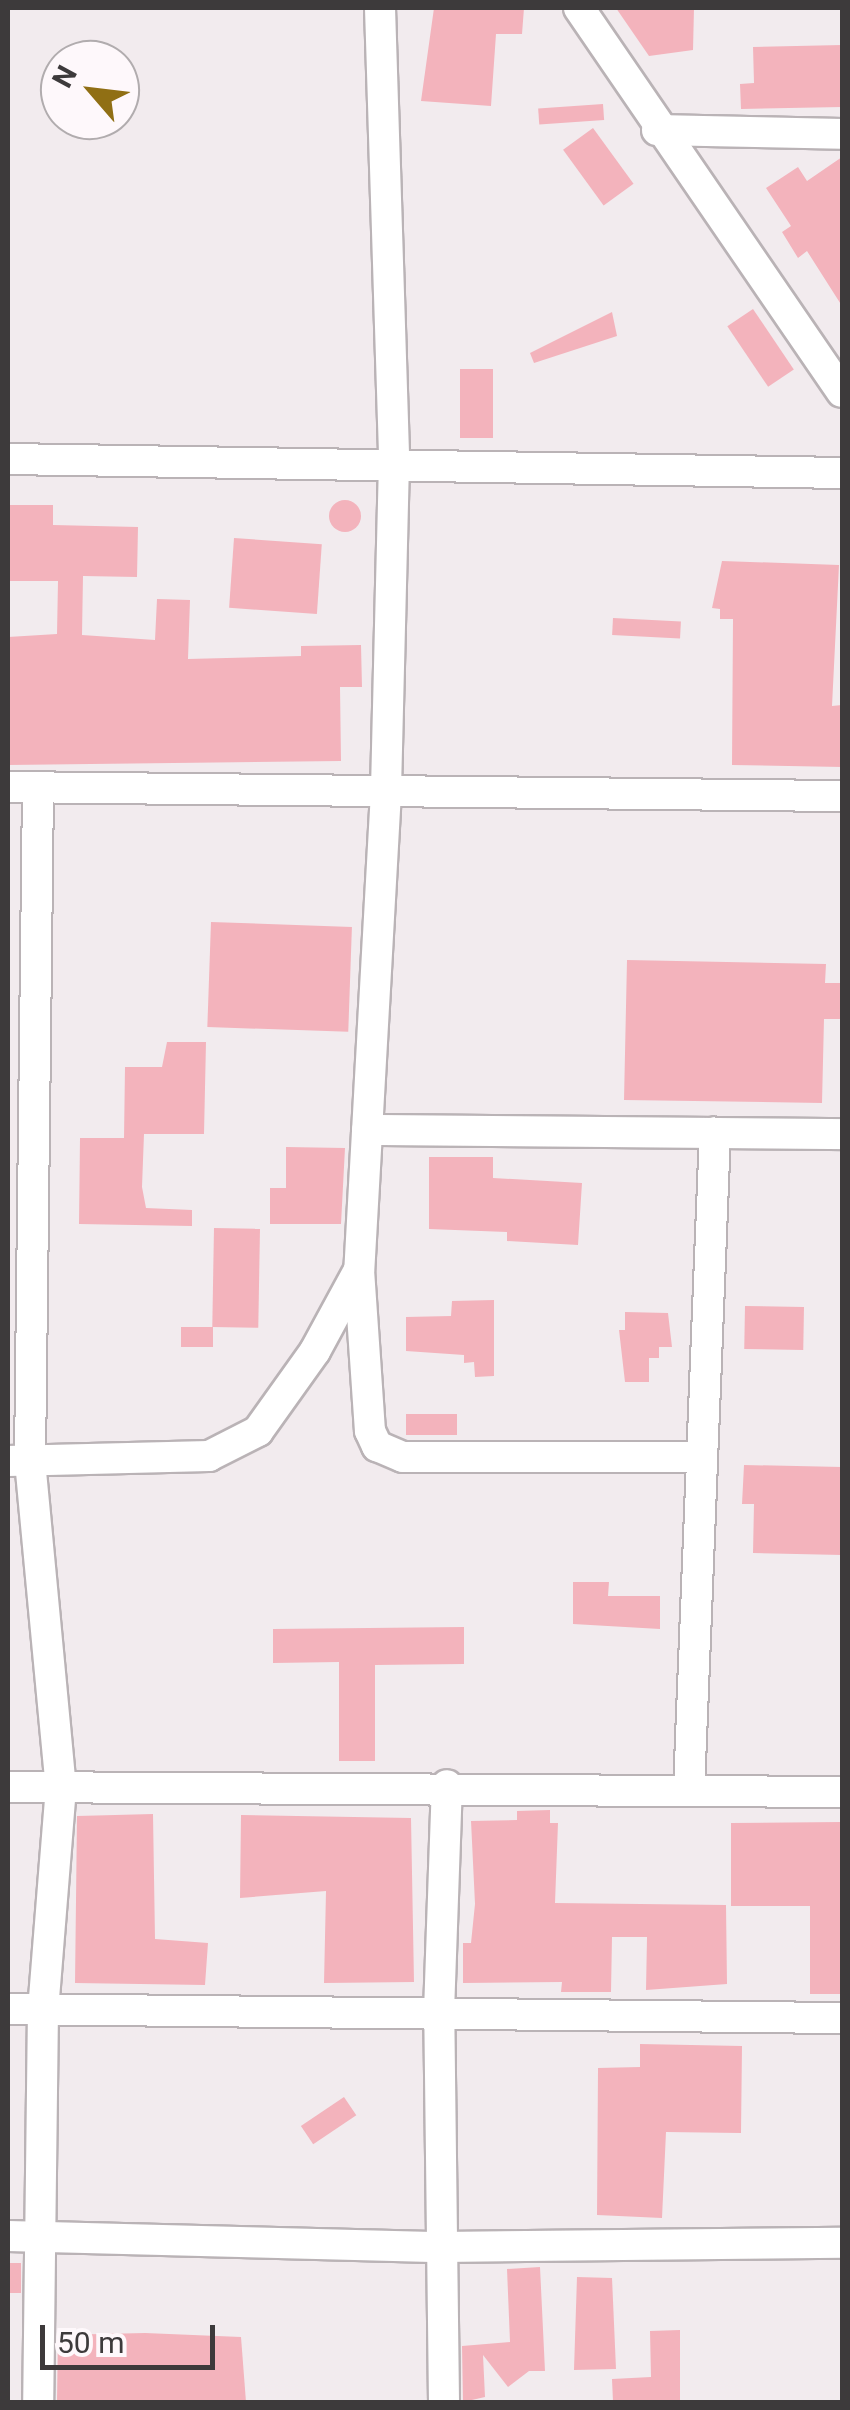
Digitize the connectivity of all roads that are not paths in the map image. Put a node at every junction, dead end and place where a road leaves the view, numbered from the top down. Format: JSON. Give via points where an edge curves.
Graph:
{"nodes":[{"id":1,"x":380,"y":8,"type":"edge"},
{"id":2,"x":578,"y":8,"type":"edge"},
{"id":3,"x":657,"y":130,"type":"junction"},
{"id":4,"x":842,"y":134,"type":"edge"},
{"id":5,"x":842,"y":392,"type":"edge"},
{"id":6,"x":8,"y":459,"type":"edge"},
{"id":7,"x":394,"y":462,"type":"junction"},
{"id":8,"x":842,"y":473,"type":"edge"},
{"id":9,"x":23,"y":787,"type":"edge"},
{"id":10,"x":386,"y":792,"type":"junction"},
{"id":11,"x":842,"y":796,"type":"edge"},
{"id":12,"x":20,"y":1110,"type":"edge"},
{"id":13,"x":367,"y":1130,"type":"junction"},
{"id":14,"x":715,"y":1133,"type":"junction"},
{"id":15,"x":842,"y":1134,"type":"edge"},
{"id":16,"x":358,"y":1270,"type":"junction"},
{"id":17,"x":702,"y":1457,"type":"junction"},
{"id":18,"x":19,"y":1461,"type":"edge"},
{"id":19,"x":446,"y":1785,"type":"junction"},
{"id":20,"x":8,"y":1787,"type":"edge"},
{"id":21,"x":61,"y":1788,"type":"junction"},
{"id":22,"x":689,"y":1789,"type":"junction"},
{"id":23,"x":842,"y":1792,"type":"edge"},
{"id":24,"x":8,"y":2009,"type":"edge"},
{"id":25,"x":43,"y":2009,"type":"junction"},
{"id":26,"x":439,"y":2012,"type":"junction"},
{"id":27,"x":842,"y":2018,"type":"edge"},
{"id":28,"x":8,"y":2236,"type":"edge"},
{"id":29,"x":38,"y":2236,"type":"junction"},
{"id":30,"x":842,"y":2243,"type":"edge"},
{"id":31,"x":442,"y":2247,"type":"junction"},
{"id":32,"x":38,"y":2402,"type":"edge"},
{"id":33,"x":444,"y":2402,"type":"edge"}],
"edges":[{"from":1,"to":7,"type":"street"},
{"from":2,"to":3,"type":"street"},
{"from":3,"to":4,"type":"street"},
{"from":3,"to":5,"type":"street"},
{"from":6,"to":7,"type":"street"},
{"from":7,"to":8,"type":"street"},
{"from":7,"to":10,"type":"street"},
{"from":9,"to":10,"type":"street"},
{"from":9,"to":12,"type":"street"},
{"from":10,"to":11,"type":"street"},
{"from":10,"to":13,"type":"street"},
{"from":12,"to":18,"type":"street"},
{"from":13,"to":14,"type":"street"},
{"from":13,"to":16,"type":"street"},
{"from":14,"to":15,"type":"street"},
{"from":14,"to":17,"type":"street"},
{"from":16,"to":17,"type":"street","via":[[370,1432],[377,1446],[403,1457]]},
{"from":16,"to":18,"type":"street","via":[[315,1351],[258,1431],[209,1456]]},
{"from":17,"to":22,"type":"street"},
{"from":18,"to":21,"type":"street"},
{"from":19,"to":21,"type":"street"},
{"from":19,"to":22,"type":"street"},
{"from":19,"to":26,"type":"street"},
{"from":20,"to":21,"type":"street"},
{"from":21,"to":25,"type":"street"},
{"from":22,"to":23,"type":"street"},
{"from":24,"to":25,"type":"street"},
{"from":25,"to":26,"type":"street"},
{"from":25,"to":29,"type":"street"},
{"from":26,"to":27,"type":"street"},
{"from":26,"to":31,"type":"street"},
{"from":28,"to":29,"type":"street"},
{"from":29,"to":31,"type":"street"},
{"from":29,"to":32,"type":"street"},
{"from":30,"to":31,"type":"street"},
{"from":31,"to":33,"type":"street"}]}
